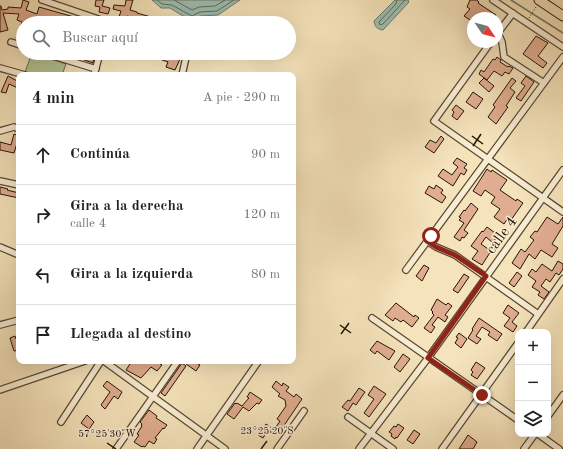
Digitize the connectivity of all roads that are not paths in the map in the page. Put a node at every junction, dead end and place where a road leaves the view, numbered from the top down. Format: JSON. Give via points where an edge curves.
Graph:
{"nodes":[{"id":1,"x":42,"y":0,"type":"edge"},
{"id":2,"x":492,"y":0,"type":"edge"},
{"id":3,"x":539,"y":2,"type":"edge"},
{"id":4,"x":513,"y":13,"type":"junction"},
{"id":5,"x":89,"y":16,"type":"edge"},
{"id":6,"x":563,"y":16,"type":"edge"},
{"id":7,"x":503,"y":26,"type":"edge"},
{"id":8,"x":11,"y":42,"type":"dead end"},
{"id":9,"x":16,"y":44,"type":"edge"},
{"id":10,"x":563,"y":47,"type":"edge"},
{"id":11,"x":487,"y":48,"type":"edge"},
{"id":12,"x":503,"y":48,"type":"edge"},
{"id":13,"x":563,"y":58,"type":"edge"},
{"id":14,"x":63,"y":60,"type":"edge"},
{"id":15,"x":98,"y":60,"type":"edge"},
{"id":16,"x":185,"y":60,"type":"edge"},
{"id":17,"x":0,"y":68,"type":"edge"},
{"id":18,"x":16,"y":72,"type":"edge"},
{"id":19,"x":95,"y":72,"type":"edge"},
{"id":20,"x":183,"y":72,"type":"edge"},
{"id":21,"x":544,"y":83,"type":"junction"},
{"id":22,"x":16,"y":128,"type":"edge"},
{"id":23,"x":0,"y":131,"type":"edge"},
{"id":24,"x":488,"y":160,"type":"junction"},
{"id":25,"x":563,"y":170,"type":"edge"},
{"id":26,"x":0,"y":180,"type":"edge"},
{"id":27,"x":16,"y":184,"type":"edge"},
{"id":28,"x":543,"y":198,"type":"junction"},
{"id":29,"x":563,"y":212,"type":"edge"},
{"id":30,"x":427,"y":241,"type":"junction"},
{"id":31,"x":0,"y":247,"type":"edge"},
{"id":32,"x":16,"y":254,"type":"edge"},
{"id":33,"x":406,"y":270,"type":"dead end"},
{"id":34,"x":486,"y":276,"type":"junction"},
{"id":35,"x":563,"y":279,"type":"edge"},
{"id":36,"x":538,"y":314,"type":"junction"},
{"id":37,"x":372,"y":318,"type":"dead end"},
{"id":38,"x":16,"y":321,"type":"edge"},
{"id":39,"x":0,"y":325,"type":"edge"},
{"id":40,"x":528,"y":329,"type":"edge"},
{"id":41,"x":515,"y":347,"type":"edge"},
{"id":42,"x":428,"y":358,"type":"junction"},
{"id":43,"x":73,"y":364,"type":"edge"},
{"id":44,"x":99,"y":364,"type":"edge"},
{"id":45,"x":108,"y":364,"type":"edge"},
{"id":46,"x":176,"y":364,"type":"edge"},
{"id":47,"x":257,"y":364,"type":"edge"},
{"id":48,"x":0,"y":383,"type":"edge"},
{"id":49,"x":1,"y":390,"type":"edge"},
{"id":50,"x":482,"y":395,"type":"junction"},
{"id":51,"x":563,"y":395,"type":"edge"},
{"id":52,"x":153,"y":397,"type":"junction"},
{"id":53,"x":304,"y":411,"type":"dead end"},
{"id":54,"x":551,"y":412,"type":"edge"},
{"id":55,"x":348,"y":417,"type":"dead end"},
{"id":56,"x":515,"y":418,"type":"edge"},
{"id":57,"x":61,"y":422,"type":"dead end"},
{"id":58,"x":370,"y":433,"type":"junction"},
{"id":59,"x":206,"y":436,"type":"junction"},
{"id":60,"x":533,"y":437,"type":"edge"},
{"id":61,"x":542,"y":437,"type":"edge"},
{"id":62,"x":116,"y":449,"type":"edge"},
{"id":63,"x":197,"y":449,"type":"edge"},
{"id":64,"x":225,"y":449,"type":"edge"},
{"id":65,"x":277,"y":449,"type":"edge"},
{"id":66,"x":359,"y":449,"type":"edge"},
{"id":67,"x":393,"y":449,"type":"edge"},
{"id":68,"x":442,"y":449,"type":"edge"},
{"id":69,"x":524,"y":449,"type":"edge"},
{"id":70,"x":559,"y":449,"type":"edge"}],
"edges":[{"from":1,"to":5,"type":"street"},
{"from":2,"to":4,"type":"street"},
{"from":3,"to":6,"type":"highway"},
{"from":4,"to":7,"type":"street"},
{"from":4,"to":10,"type":"street"},
{"from":8,"to":9,"type":"street"},
{"from":11,"to":24,"type":"street","via":[[434,121]]},
{"from":12,"to":21,"type":"street","via":[[504,57]]},
{"from":13,"to":21,"type":"street"},
{"from":14,"to":19,"type":"street"},
{"from":15,"to":19,"type":"street"},
{"from":16,"to":20,"type":"street"},
{"from":17,"to":18,"type":"street"},
{"from":21,"to":24,"type":"street"},
{"from":22,"to":23,"type":"street"},
{"from":24,"to":28,"type":"street"},
{"from":24,"to":30,"type":"street"},
{"from":25,"to":28,"type":"street","name":"calle 4"},
{"from":26,"to":27,"type":"street"},
{"from":28,"to":29,"type":"street"},
{"from":28,"to":34,"type":"street","name":"calle 4"},
{"from":30,"to":33,"type":"street"},
{"from":30,"to":34,"type":"street","via":[[455,255]]},
{"from":31,"to":32,"type":"street"},
{"from":34,"to":36,"type":"street"},
{"from":34,"to":42,"type":"street","name":"calle 4"},
{"from":35,"to":36,"type":"street"},
{"from":36,"to":40,"type":"street"},
{"from":37,"to":42,"type":"street"},
{"from":38,"to":39,"type":"street"},
{"from":41,"to":50,"type":"street"},
{"from":42,"to":50,"type":"street"},
{"from":42,"to":58,"type":"street","name":"calle 4"},
{"from":43,"to":49,"type":"street"},
{"from":44,"to":57,"type":"street"},
{"from":45,"to":52,"type":"street"},
{"from":46,"to":52,"type":"street"},
{"from":47,"to":59,"type":"street"},
{"from":48,"to":49,"type":"street"},
{"from":50,"to":56,"type":"street"},
{"from":50,"to":68,"type":"street"},
{"from":51,"to":54,"type":"street"},
{"from":52,"to":59,"type":"street"},
{"from":52,"to":62,"type":"street"},
{"from":53,"to":65,"type":"street"},
{"from":55,"to":58,"type":"street"},
{"from":58,"to":66,"type":"street","name":"calle 4"},
{"from":58,"to":67,"type":"street"},
{"from":59,"to":63,"type":"street"},
{"from":59,"to":64,"type":"street"},
{"from":60,"to":69,"type":"street"},
{"from":61,"to":70,"type":"street"}]}
